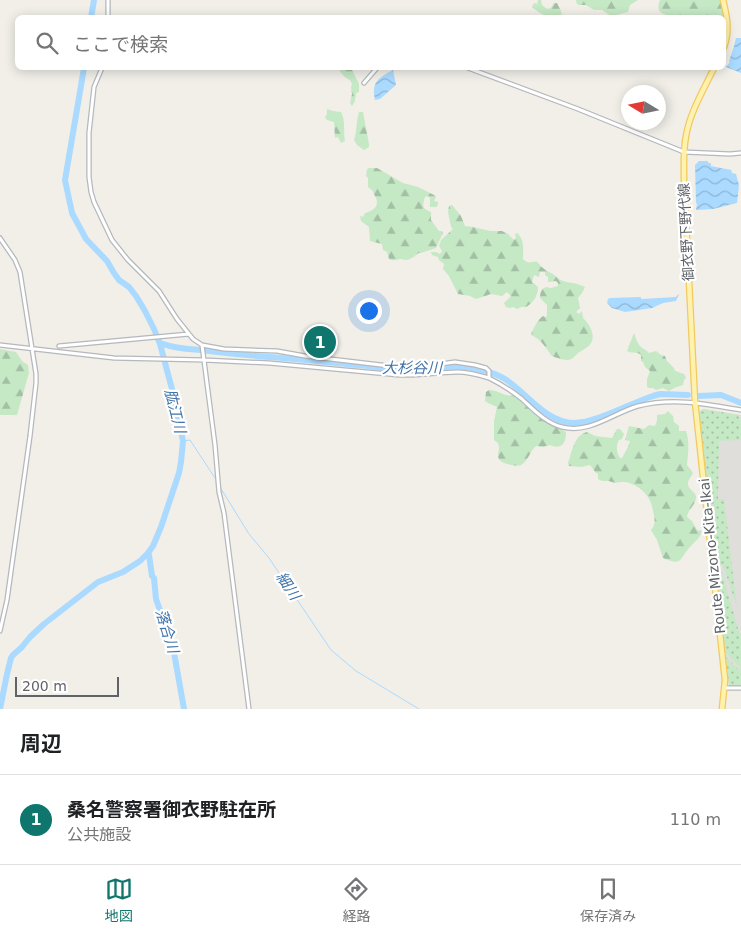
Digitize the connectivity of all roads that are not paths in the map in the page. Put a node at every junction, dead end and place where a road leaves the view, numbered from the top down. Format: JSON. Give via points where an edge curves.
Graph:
{"nodes":[{"id":1,"x":108,"y":0,"type":"edge"},
{"id":2,"x":723,"y":0,"type":"edge"},
{"id":3,"x":108,"y":15,"type":"edge"},
{"id":4,"x":726,"y":38,"type":"edge"},
{"id":5,"x":101,"y":70,"type":"edge"},
{"id":6,"x":374,"y":70,"type":"edge"},
{"id":7,"x":473,"y":70,"type":"edge"},
{"id":8,"x":713,"y":70,"type":"edge"},
{"id":9,"x":364,"y":83,"type":"dead end"},
{"id":10,"x":684,"y":152,"type":"junction"},
{"id":11,"x":741,"y":153,"type":"edge"},
{"id":12,"x":0,"y":238,"type":"edge"},
{"id":13,"x":188,"y":334,"type":"junction"},
{"id":14,"x":0,"y":345,"type":"edge"},
{"id":15,"x":59,"y":346,"type":"dead end"},
{"id":16,"x":203,"y":346,"type":"junction"},
{"id":17,"x":32,"y":349,"type":"junction"},
{"id":18,"x":204,"y":360,"type":"junction"},
{"id":19,"x":489,"y":377,"type":"junction"},
{"id":20,"x":695,"y":402,"type":"junction"},
{"id":21,"x":741,"y":410,"type":"edge"},
{"id":22,"x":0,"y":631,"type":"edge"},
{"id":23,"x":725,"y":688,"type":"junction"},
{"id":24,"x":741,"y":688,"type":"edge"},
{"id":25,"x":250,"y":709,"type":"edge"},
{"id":26,"x":722,"y":709,"type":"edge"}],
"edges":[{"from":1,"to":3,"type":"street"},
{"from":2,"to":4,"type":"main road","via":[[728,22]]},
{"from":5,"to":13,"type":"street","via":[[94,87],[89,133],[89,177],[94,202],[112,240],[159,291]]},
{"from":6,"to":9,"type":"street"},
{"from":7,"to":10,"type":"street"},
{"from":8,"to":10,"type":"main road","name":"御衣野下野代線","via":[[690,122]]},
{"from":10,"to":11,"type":"street"},
{"from":10,"to":20,"type":"main road","name":"御衣野下野代線"},
{"from":12,"to":17,"type":"street","via":[[20,272]]},
{"from":13,"to":15,"type":"street"},
{"from":13,"to":16,"type":"street"},
{"from":14,"to":17,"type":"street"},
{"from":16,"to":18,"type":"street"},
{"from":16,"to":19,"type":"street","via":[[277,351],[410,368],[455,362],[486,368]]},
{"from":17,"to":18,"type":"street","via":[[98,357]]},
{"from":17,"to":22,"type":"street","via":[[36,383]]},
{"from":18,"to":19,"type":"street","via":[[414,376],[458,372]]},
{"from":18,"to":25,"type":"street"},
{"from":19,"to":20,"type":"street","via":[[508,388],[544,419],[570,428],[592,425],[638,406]]},
{"from":20,"to":21,"type":"street"},
{"from":20,"to":23,"type":"main road","name":"Route Mizono-Kita-Ikai"},
{"from":23,"to":24,"type":"street"},
{"from":23,"to":26,"type":"main road","name":"Route Mizono-Kita-Ikai"}]}
